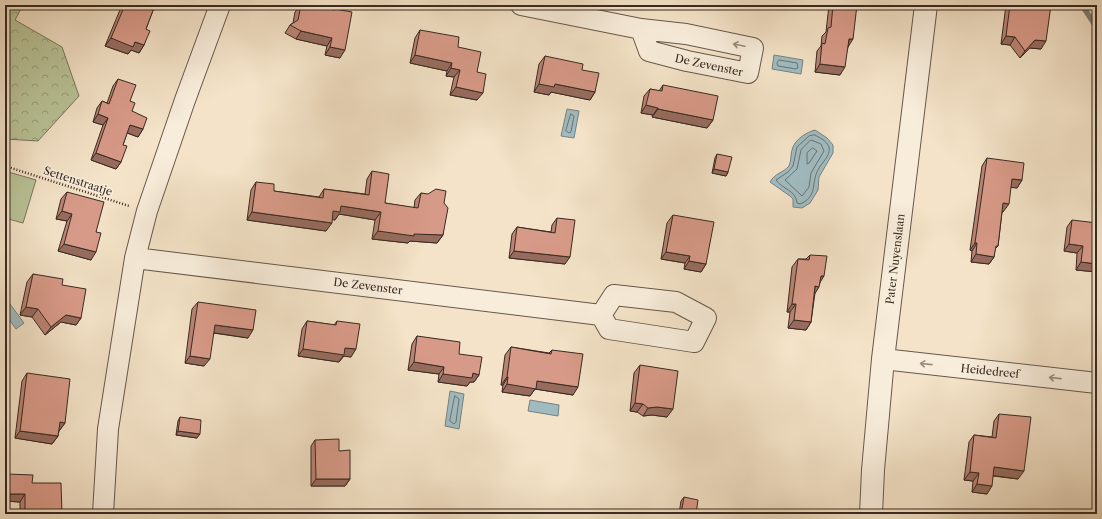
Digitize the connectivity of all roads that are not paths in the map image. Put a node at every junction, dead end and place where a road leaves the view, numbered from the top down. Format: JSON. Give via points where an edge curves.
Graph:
{"nodes":[{"id":1,"x":220,"y":5,"type":"edge"},
{"id":2,"x":521,"y":5,"type":"edge"},
{"id":3,"x":926,"y":5,"type":"edge"},
{"id":4,"x":641,"y":29,"type":"junction"},
{"id":5,"x":135,"y":258,"type":"junction"},
{"id":6,"x":601,"y":315,"type":"dead end"},
{"id":7,"x":883,"y":359,"type":"junction"},
{"id":8,"x":1097,"y":383,"type":"edge"},
{"id":9,"x":104,"y":514,"type":"edge"},
{"id":10,"x":871,"y":514,"type":"edge"}],
"edges":[{"from":1,"to":5,"type":"street","via":[[147,211]]},
{"from":2,"to":4,"type":"street","name":"De Zevenster"},
{"from":3,"to":7,"type":"street","name":"Pater Nuyenslaan"},
{"from":4,"to":4,"type":"street","name":"De Zevenster","one_way":true,"via":[[649,51],[748,74],[753,48],[686,34]]},
{"from":5,"to":6,"type":"street","name":"De Zevenster"},
{"from":5,"to":9,"type":"street","via":[[108,429]]},
{"from":8,"to":7,"type":"street","name":"Heidedreef","one_way":true},
{"from":7,"to":10,"type":"street","name":"Pater Nuyenslaan"}]}
